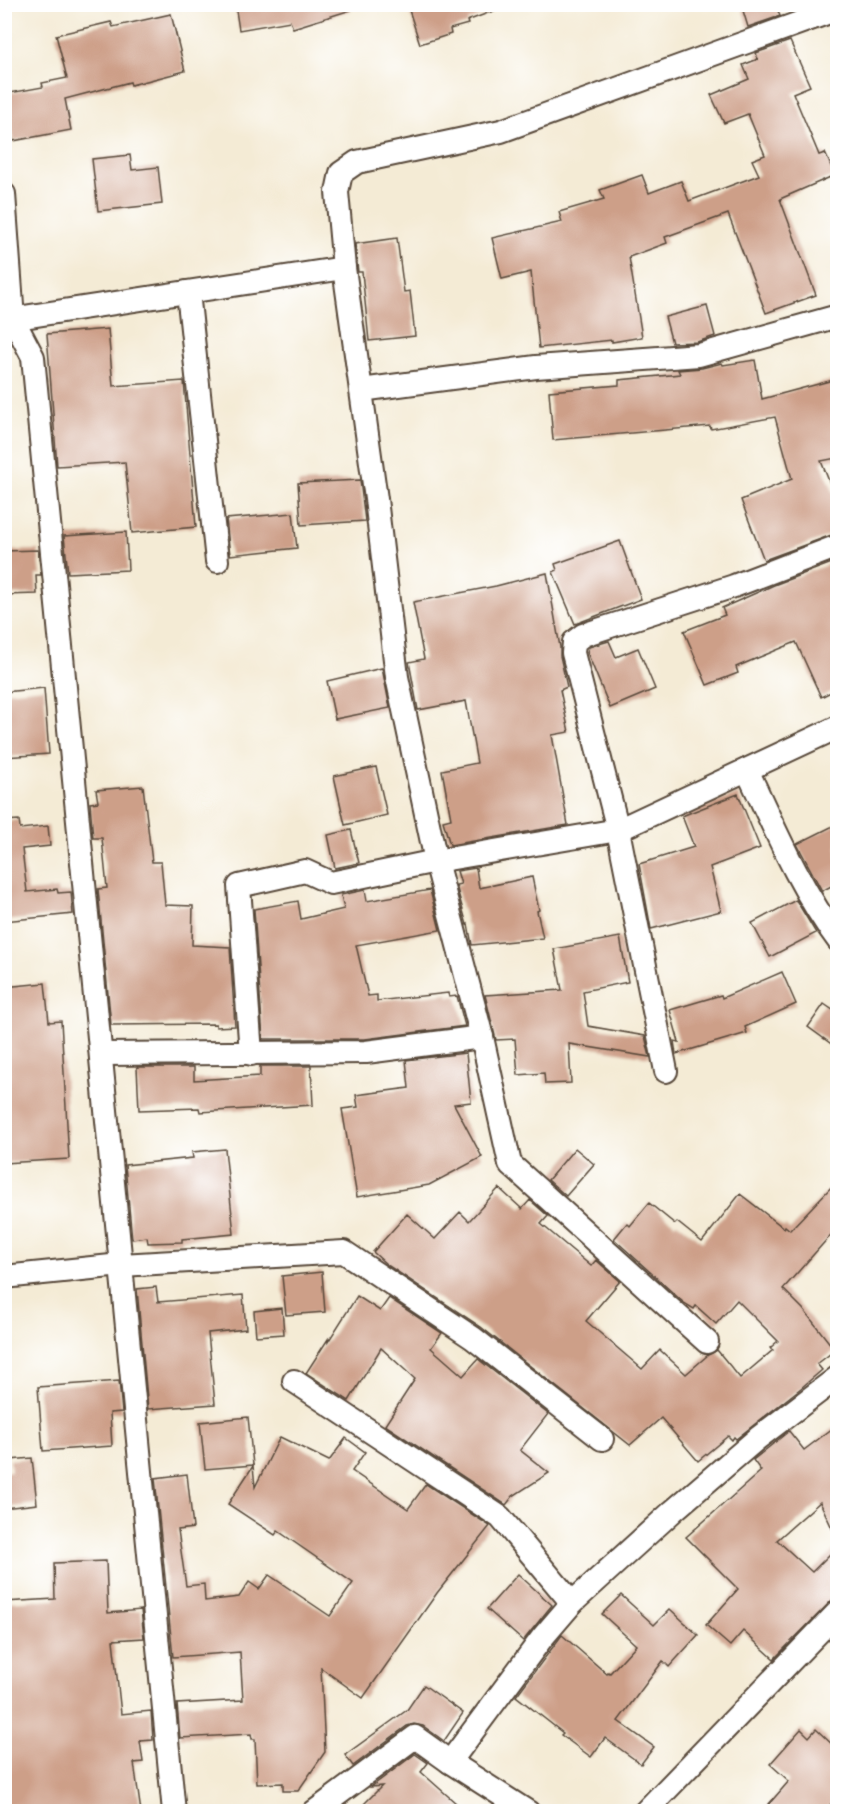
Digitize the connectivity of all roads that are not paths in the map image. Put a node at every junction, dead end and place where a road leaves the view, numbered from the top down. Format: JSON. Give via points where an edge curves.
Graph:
{"nodes":[{"id":1,"x":837,"y":9,"type":"edge"},
{"id":2,"x":4,"y":194,"type":"edge"},
{"id":3,"x":344,"y":268,"type":"junction"},
{"id":4,"x":188,"y":292,"type":"junction"},
{"id":5,"x":837,"y":316,"type":"edge"},
{"id":6,"x":9,"y":320,"type":"edge"},
{"id":7,"x":361,"y":390,"type":"junction"},
{"id":8,"x":837,"y":546,"type":"edge"},
{"id":9,"x":217,"y":561,"type":"dead end"},
{"id":10,"x":837,"y":727,"type":"edge"},
{"id":11,"x":747,"y":770,"type":"junction"},
{"id":12,"x":618,"y":830,"type":"junction"},
{"id":13,"x":436,"y":861,"type":"junction"},
{"id":14,"x":837,"y":940,"type":"edge"},
{"id":15,"x":482,"y":1036,"type":"junction"},
{"id":16,"x":100,"y":1054,"type":"junction"},
{"id":17,"x":251,"y":1054,"type":"junction"},
{"id":18,"x":666,"y":1071,"type":"dead end"},
{"id":19,"x":121,"y":1265,"type":"junction"},
{"id":20,"x":4,"y":1276,"type":"edge"},
{"id":21,"x":707,"y":1342,"type":"dead end"},
{"id":22,"x":837,"y":1377,"type":"edge"},
{"id":23,"x":294,"y":1381,"type":"dead end"},
{"id":24,"x":602,"y":1439,"type":"dead end"},
{"id":25,"x":572,"y":1603,"type":"junction"},
{"id":26,"x":837,"y":1612,"type":"edge"},
{"id":27,"x":450,"y":1762,"type":"junction"},
{"id":28,"x":174,"y":1812,"type":"edge"},
{"id":29,"x":314,"y":1812,"type":"edge"},
{"id":30,"x":528,"y":1812,"type":"edge"},
{"id":31,"x":645,"y":1812,"type":"edge"}],
"edges":[{"from":1,"to":3,"type":"street","via":[[501,131],[357,162],[341,173],[337,192]]},
{"from":2,"to":6,"type":"street"},
{"from":3,"to":4,"type":"street"},
{"from":3,"to":7,"type":"street"},
{"from":4,"to":6,"type":"street"},
{"from":4,"to":9,"type":"street"},
{"from":5,"to":7,"type":"street","via":[[699,355],[536,367]]},
{"from":6,"to":16,"type":"street","via":[[33,357]]},
{"from":7,"to":13,"type":"street","via":[[397,677]]},
{"from":8,"to":12,"type":"street","via":[[734,586],[583,635],[574,642],[573,653]]},
{"from":10,"to":11,"type":"street"},
{"from":11,"to":12,"type":"street"},
{"from":11,"to":14,"type":"street","via":[[788,854]]},
{"from":12,"to":13,"type":"street"},
{"from":12,"to":18,"type":"street"},
{"from":13,"to":15,"type":"street"},
{"from":13,"to":17,"type":"street","via":[[331,883],[305,871],[239,886]]},
{"from":15,"to":17,"type":"street","via":[[366,1052]]},
{"from":15,"to":21,"type":"street","via":[[510,1164]]},
{"from":16,"to":17,"type":"street"},
{"from":16,"to":19,"type":"street"},
{"from":19,"to":20,"type":"street"},
{"from":19,"to":24,"type":"street","via":[[344,1252],[473,1338]]},
{"from":19,"to":28,"type":"street"},
{"from":22,"to":25,"type":"street","via":[[673,1511]]},
{"from":23,"to":25,"type":"street","via":[[500,1517]]},
{"from":25,"to":27,"type":"street"},
{"from":26,"to":31,"type":"street"},
{"from":27,"to":29,"type":"street","via":[[415,1737]]},
{"from":27,"to":30,"type":"street"}]}
